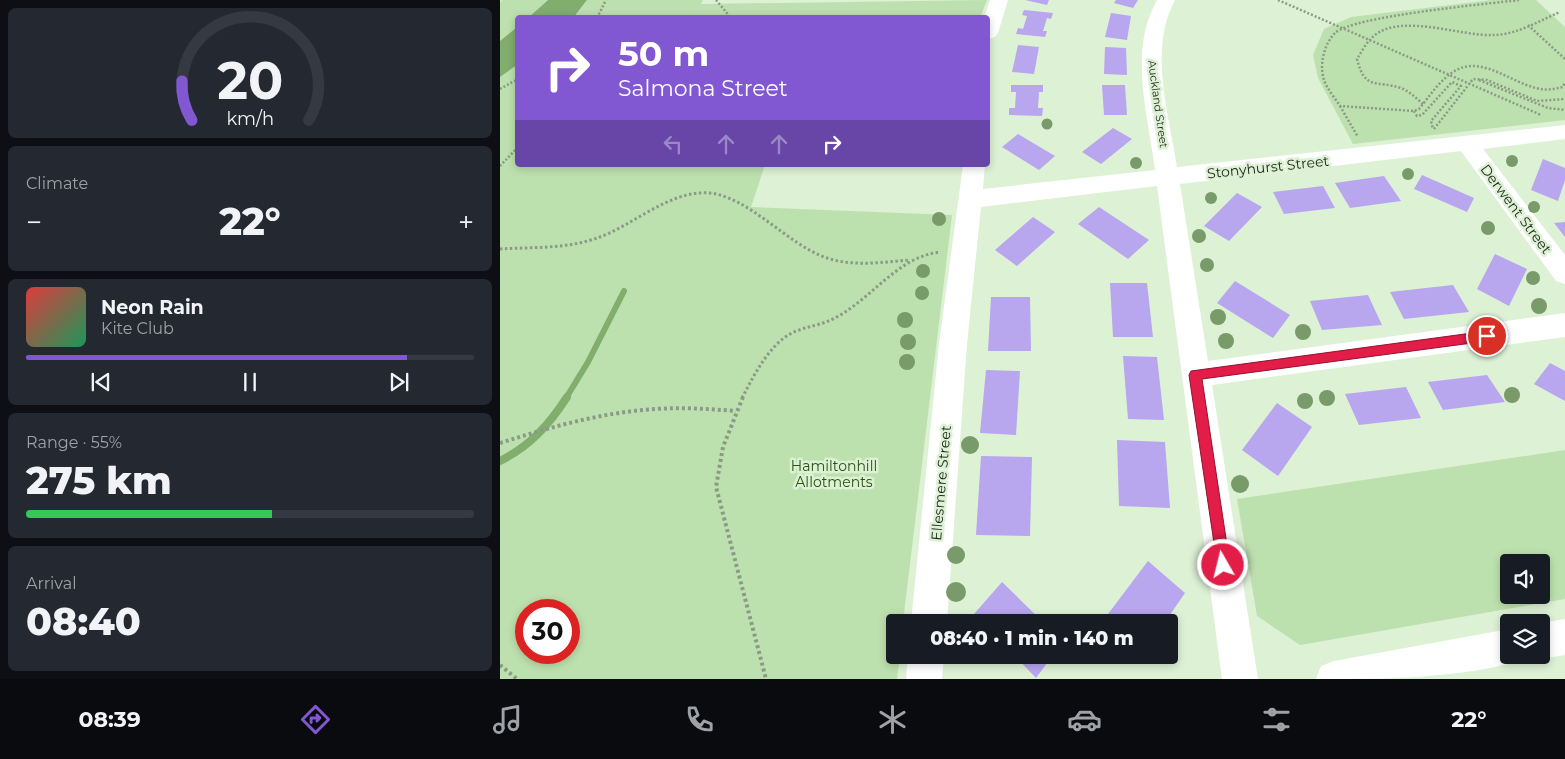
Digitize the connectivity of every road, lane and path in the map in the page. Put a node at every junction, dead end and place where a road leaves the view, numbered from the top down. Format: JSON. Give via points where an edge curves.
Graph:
{"nodes":[{"id":1,"x":606,"y":0,"type":"edge"},
{"id":2,"x":716,"y":0,"type":"edge"},
{"id":3,"x":999,"y":0,"type":"edge"},
{"id":4,"x":1166,"y":0,"type":"edge"},
{"id":5,"x":1278,"y":0,"type":"edge"},
{"id":6,"x":1519,"y":0,"type":"edge"},
{"id":7,"x":1560,"y":12,"type":"dead end"},
{"id":8,"x":598,"y":15,"type":"edge"},
{"id":9,"x":728,"y":15,"type":"edge"},
{"id":10,"x":1528,"y":25,"type":"junction"},
{"id":11,"x":990,"y":27,"type":"edge"},
{"id":12,"x":1341,"y":28,"type":"junction"},
{"id":13,"x":1370,"y":40,"type":"junction"},
{"id":14,"x":1565,"y":59,"type":"edge"},
{"id":15,"x":1449,"y":75,"type":"junction"},
{"id":16,"x":1476,"y":79,"type":"junction"},
{"id":17,"x":515,"y":81,"type":"edge"},
{"id":18,"x":1565,"y":82,"type":"edge"},
{"id":19,"x":1469,"y":84,"type":"junction"},
{"id":20,"x":500,"y":89,"type":"edge"},
{"id":21,"x":1565,"y":100,"type":"edge"},
{"id":22,"x":1423,"y":104,"type":"junction"},
{"id":23,"x":1340,"y":106,"type":"junction"},
{"id":24,"x":1565,"y":110,"type":"edge"},
{"id":25,"x":1414,"y":111,"type":"junction"},
{"id":26,"x":1544,"y":117,"type":"dead end"},
{"id":27,"x":1565,"y":132,"type":"edge"},
{"id":28,"x":1433,"y":139,"type":"junction"},
{"id":29,"x":1467,"y":144,"type":"junction"},
{"id":30,"x":515,"y":150,"type":"edge"},
{"id":31,"x":1367,"y":155,"type":"junction"},
{"id":32,"x":500,"y":166,"type":"edge"},
{"id":33,"x":974,"y":167,"type":"edge"},
{"id":34,"x":1168,"y":178,"type":"junction"},
{"id":35,"x":972,"y":199,"type":"junction"},
{"id":36,"x":500,"y":249,"type":"edge"},
{"id":37,"x":965,"y":252,"type":"junction"},
{"id":38,"x":911,"y":260,"type":"junction"},
{"id":39,"x":1565,"y":274,"type":"edge"},
{"id":40,"x":1565,"y":325,"type":"edge"},
{"id":41,"x":1195,"y":375,"type":"junction"},
{"id":42,"x":736,"y":411,"type":"junction"},
{"id":43,"x":500,"y":443,"type":"edge"},
{"id":44,"x":930,"y":614,"type":"edge"},
{"id":45,"x":1565,"y":637,"type":"edge"},
{"id":46,"x":1550,"y":640,"type":"edge"},
{"id":47,"x":1500,"y":649,"type":"edge"},
{"id":48,"x":925,"y":664,"type":"edge"},
{"id":49,"x":500,"y":665,"type":"edge"},
{"id":50,"x":517,"y":679,"type":"edge"},
{"id":51,"x":766,"y":679,"type":"edge"},
{"id":52,"x":924,"y":679,"type":"edge"},
{"id":53,"x":1240,"y":679,"type":"edge"},
{"id":54,"x":1334,"y":679,"type":"edge"}],
"edges":[{"from":1,"to":8,"type":"path"},
{"from":2,"to":9,"type":"path"},
{"from":3,"to":11,"type":"street"},
{"from":4,"to":34,"type":"street","name":"Auckland Street","via":[[1155,24],[1151,56]]},
{"from":5,"to":12,"type":"path"},
{"from":6,"to":12,"type":"path","via":[[1361,21]]},
{"from":7,"to":10,"type":"path"},
{"from":10,"to":13,"type":"path","via":[[1494,36],[1396,27],[1381,31]]},
{"from":10,"to":14,"type":"path"},
{"from":12,"to":13,"type":"path"},
{"from":12,"to":23,"type":"path","via":[[1328,43],[1322,63],[1324,80]]},
{"from":13,"to":15,"type":"path"},
{"from":13,"to":22,"type":"path","via":[[1357,60],[1359,74],[1367,83],[1400,88]]},
{"from":15,"to":18,"type":"path","via":[[1455,70],[1479,67],[1548,90],[1563,87]]},
{"from":15,"to":19,"type":"path"},
{"from":15,"to":22,"type":"path"},
{"from":16,"to":19,"type":"path"},
{"from":16,"to":21,"type":"path","via":[[1487,80],[1536,101]]},
{"from":16,"to":24,"type":"path","via":[[1548,108]]},
{"from":17,"to":20,"type":"path"},
{"from":19,"to":26,"type":"path"},
{"from":19,"to":28,"type":"path"},
{"from":22,"to":25,"type":"path"},
{"from":23,"to":25,"type":"path"},
{"from":23,"to":31,"type":"path"},
{"from":25,"to":28,"type":"path","via":[[1417,116],[1422,115],[1452,82],[1461,86],[1431,121]]},
{"from":27,"to":29,"type":"street","name":"Stonyhurst Street"},
{"from":28,"to":29,"type":"street","name":"Stonyhurst Street"},
{"from":28,"to":31,"type":"street","name":"Stonyhurst Street"},
{"from":29,"to":39,"type":"street","name":"Derwent Street"},
{"from":30,"to":32,"type":"path"},
{"from":31,"to":34,"type":"street","name":"Stonyhurst Street"},
{"from":33,"to":35,"type":"street"},
{"from":34,"to":35,"type":"street","name":"Stonyhurst Street"},
{"from":34,"to":41,"type":"street","name":"Auckland Street"},
{"from":35,"to":37,"type":"street"},
{"from":36,"to":38,"type":"path","via":[[596,239],[680,198],[700,192],[730,199],[782,234],[826,258],[856,263]]},
{"from":37,"to":38,"type":"path","via":[[930,253]]},
{"from":37,"to":44,"type":"street","name":"Ellesmere Street","via":[[953,344]]},
{"from":38,"to":42,"type":"path","via":[[837,316],[799,329],[784,338],[749,385]]},
{"from":40,"to":41,"type":"street"},
{"from":41,"to":53,"type":"street"},
{"from":42,"to":43,"type":"path","via":[[656,409],[595,417]]},
{"from":42,"to":51,"type":"path","via":[[718,466],[716,487]]},
{"from":45,"to":46,"type":"street"},
{"from":47,"to":54,"type":"street"},
{"from":48,"to":52,"type":"street"},
{"from":49,"to":50,"type":"path"}]}
